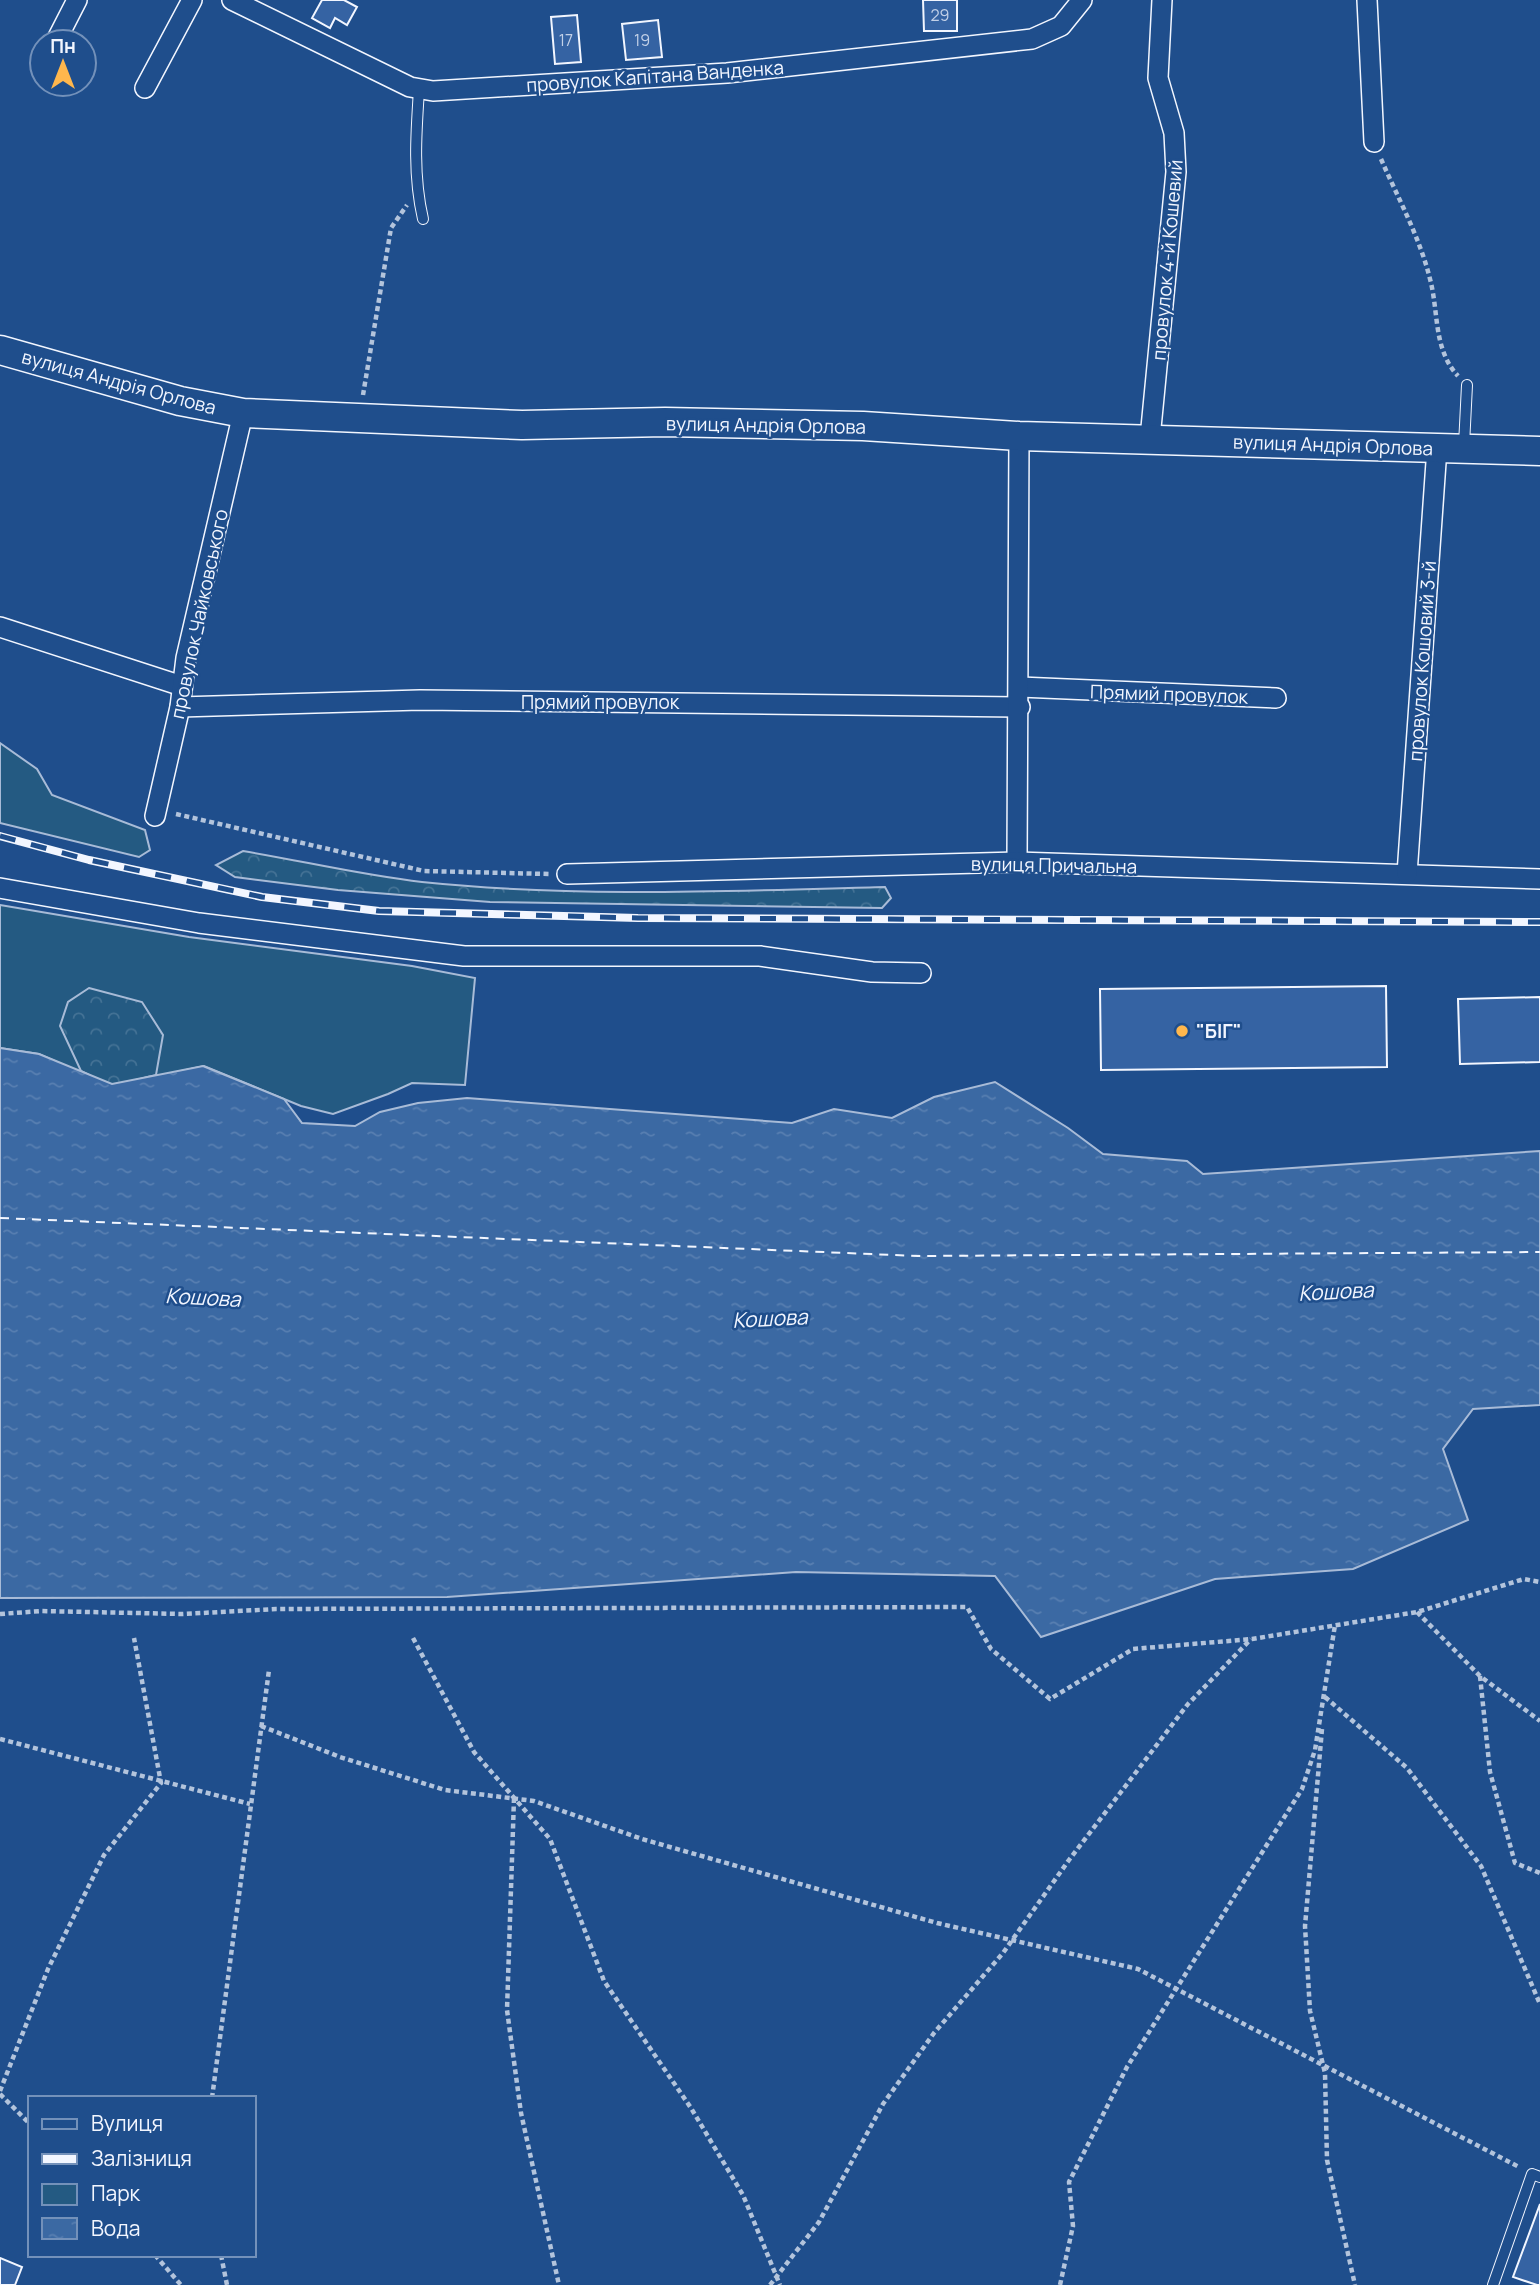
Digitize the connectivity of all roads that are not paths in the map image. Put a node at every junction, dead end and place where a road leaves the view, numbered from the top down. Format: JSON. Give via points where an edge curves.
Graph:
{"nodes":[{"id":1,"x":77,"y":0,"type":"edge"},
{"id":2,"x":192,"y":0,"type":"edge"},
{"id":3,"x":232,"y":0,"type":"edge"},
{"id":4,"x":1082,"y":0,"type":"edge"},
{"id":5,"x":1162,"y":0,"type":"edge"},
{"id":6,"x":1367,"y":0,"type":"edge"},
{"id":7,"x":255,"y":5,"type":"edge"},
{"id":8,"x":63,"y":28,"type":"edge"},
{"id":9,"x":145,"y":88,"type":"dead end"},
{"id":10,"x":419,"y":90,"type":"junction"},
{"id":11,"x":1374,"y":142,"type":"road end"},
{"id":12,"x":423,"y":219,"type":"dead end"},
{"id":13,"x":0,"y":350,"type":"edge"},
{"id":14,"x":1467,"y":386,"type":"road end"},
{"id":15,"x":243,"y":413,"type":"junction"},
{"id":16,"x":1019,"y":436,"type":"junction"},
{"id":17,"x":1150,"y":438,"type":"junction"},
{"id":18,"x":1450,"y":449,"type":"junction"},
{"id":19,"x":1540,"y":452,"type":"edge"},
{"id":20,"x":0,"y":627,"type":"edge"},
{"id":21,"x":182,"y":686,"type":"junction"},
{"id":22,"x":1020,"y":697,"type":"junction"},
{"id":23,"x":1276,"y":698,"type":"dead end"},
{"id":24,"x":180,"y":707,"type":"junction"},
{"id":25,"x":156,"y":812,"type":"road end"},
{"id":26,"x":1017,"y":862,"type":"junction"},
{"id":27,"x":567,"y":874,"type":"road end"},
{"id":28,"x":1407,"y":874,"type":"junction"},
{"id":29,"x":1540,"y":879,"type":"edge"},
{"id":30,"x":0,"y":888,"type":"edge"},
{"id":31,"x":921,"y":973,"type":"dead end"},
{"id":32,"x":1536,"y":2176,"type":"edge"},
{"id":33,"x":1493,"y":2285,"type":"edge"}],
"edges":[{"from":1,"to":8,"type":"street"},
{"from":2,"to":9,"type":"street"},
{"from":3,"to":7,"type":"street","name":"провулок Капітана Ванденка"},
{"from":4,"to":10,"type":"street","name":"провулок Капітана Ванденка","via":[[1061,26],[1032,39],[727,73]]},
{"from":5,"to":17,"type":"street","name":"провулок 4-й Кошевий","via":[[1158,78],[1174,133],[1176,172]]},
{"from":6,"to":11,"type":"street"},
{"from":7,"to":10,"type":"street","name":"провулок Капітана Ванденка"},
{"from":10,"to":12,"type":"lane","via":[[415,153]]},
{"from":13,"to":15,"type":"street","name":"вулиця Андрія Орлова","via":[[180,401]]},
{"from":14,"to":18,"type":"lane"},
{"from":15,"to":16,"type":"street","name":"вулиця Андрія Орлова","via":[[522,425],[863,426]]},
{"from":15,"to":21,"type":"street","name":"провулок Чайковського"},
{"from":16,"to":17,"type":"street","name":"вулиця Андрія Орлова"},
{"from":16,"to":22,"type":"street"},
{"from":17,"to":18,"type":"street","name":"вулиця Андрія Орлова"},
{"from":18,"to":19,"type":"street","name":"вулиця Андрія Орлова"},
{"from":18,"to":28,"type":"street","name":"провулок Кошовий 3-й"},
{"from":20,"to":21,"type":"street"},
{"from":21,"to":24,"type":"street","name":"провулок Чайковського"},
{"from":22,"to":23,"type":"street","name":"Прямий провулок"},
{"from":22,"to":24,"type":"street","name":"Прямий провулок","via":[[420,700]]},
{"from":22,"to":26,"type":"street"},
{"from":24,"to":25,"type":"street","name":"провулок Чайковського"},
{"from":26,"to":27,"type":"street","name":"вулиця Причальна"},
{"from":26,"to":28,"type":"street","name":"вулиця Причальна"},
{"from":28,"to":29,"type":"street","name":"вулиця Причальна"},
{"from":30,"to":31,"type":"street","via":[[199,923],[464,956],[760,956],[872,972]]},
{"from":32,"to":33,"type":"lane"}]}
